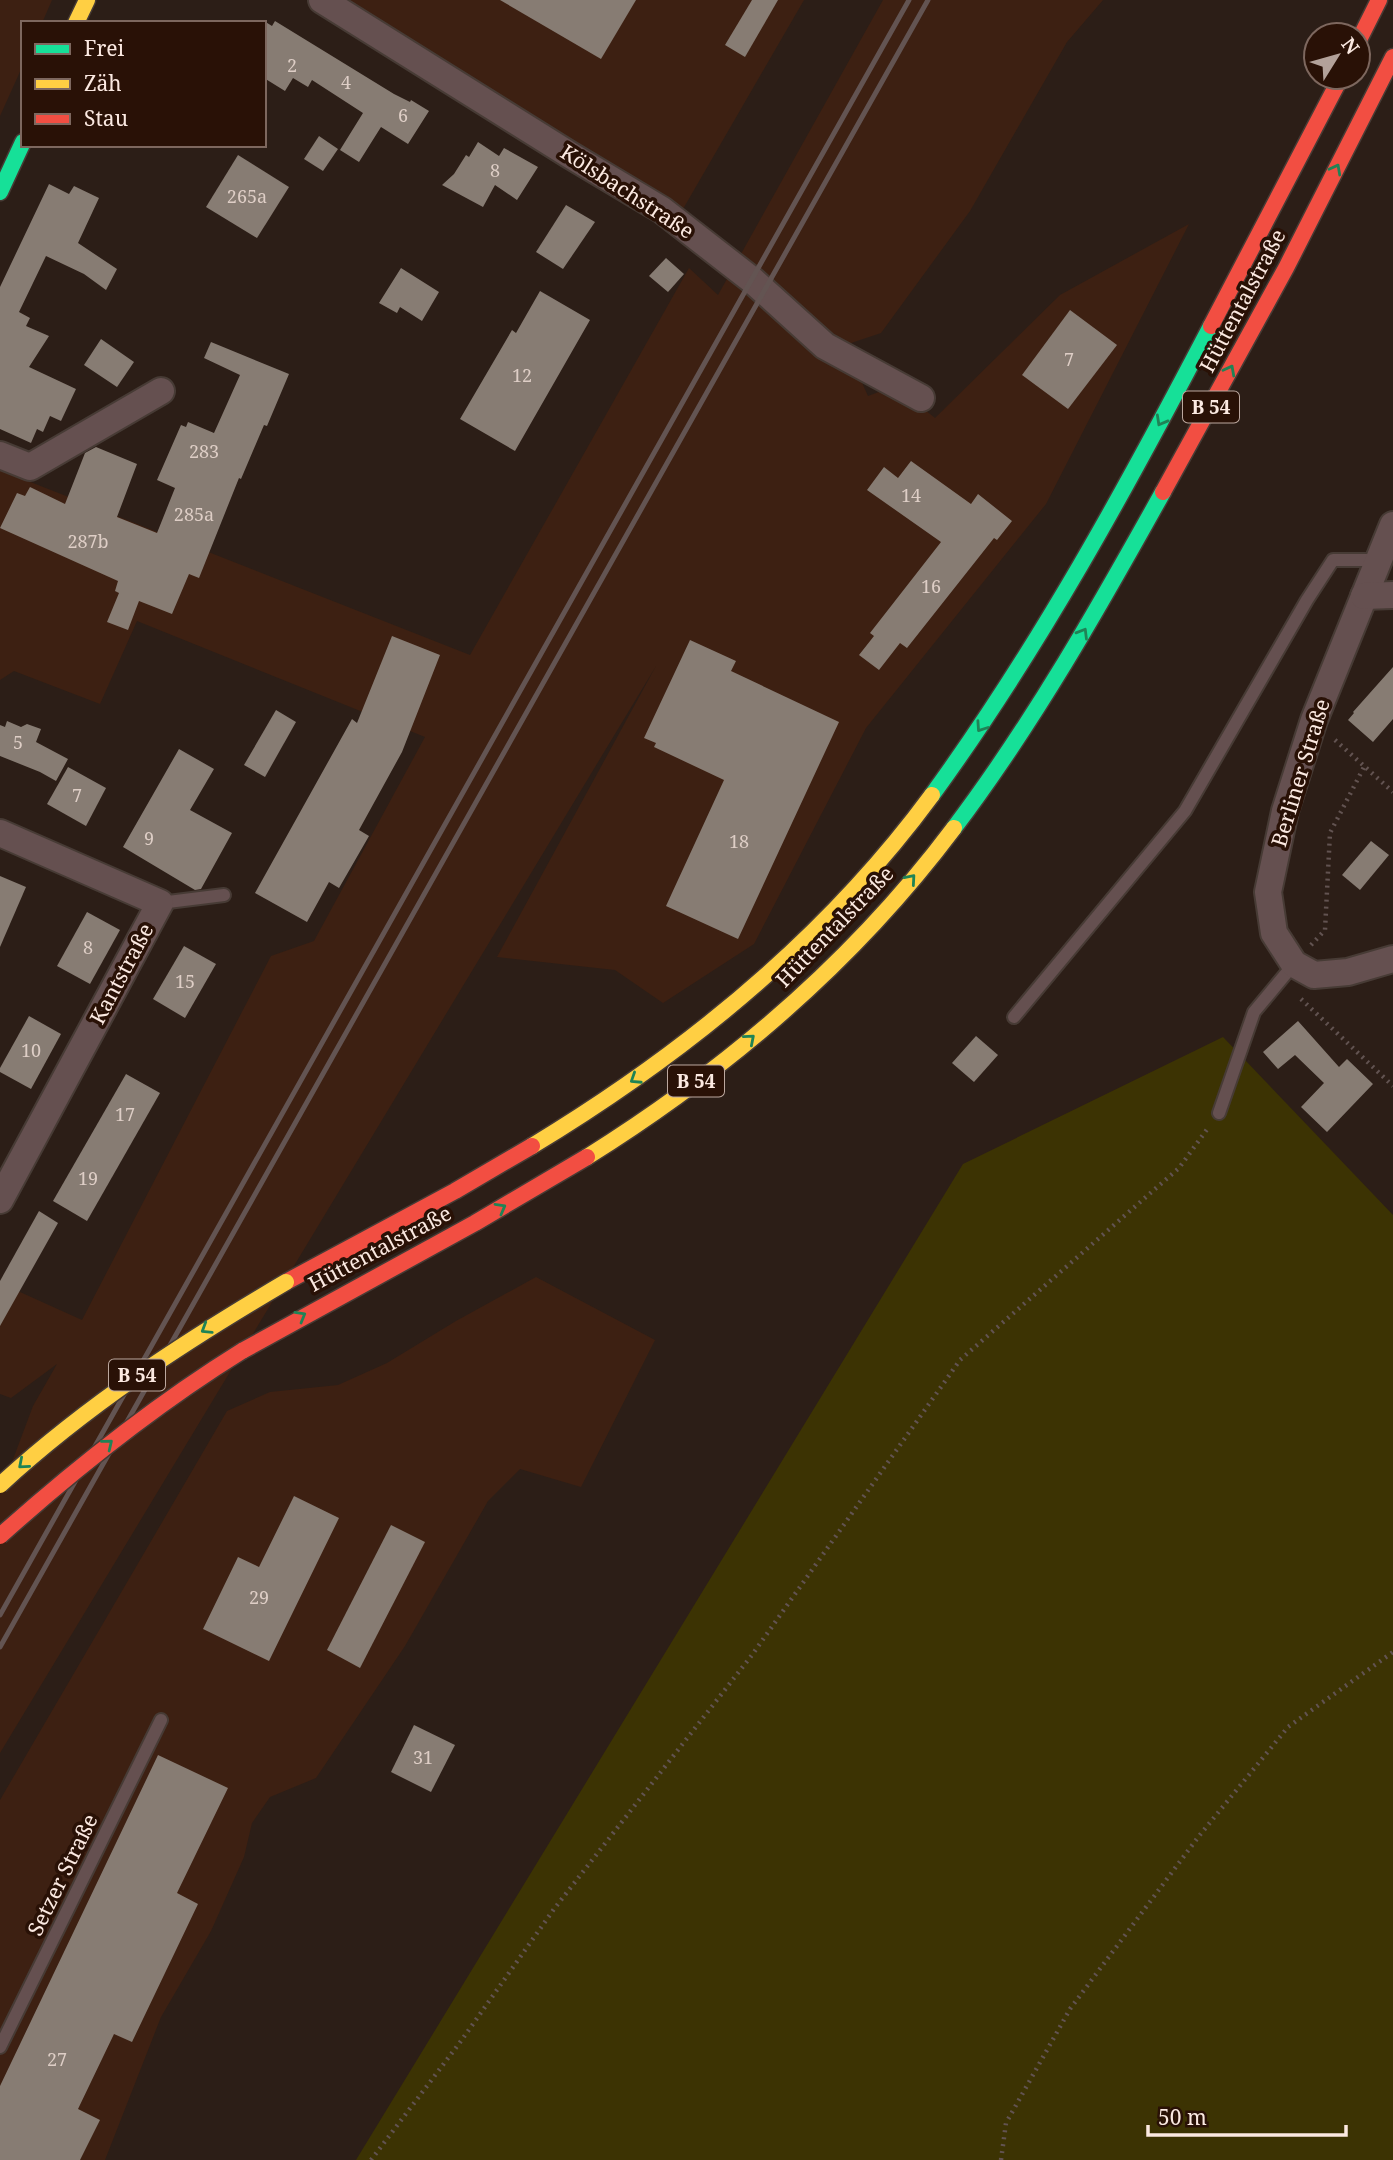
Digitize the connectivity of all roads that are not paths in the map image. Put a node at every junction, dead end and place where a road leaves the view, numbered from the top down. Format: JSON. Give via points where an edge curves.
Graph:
{"nodes":[{"id":1,"x":87,"y":0,"type":"edge"},
{"id":2,"x":322,"y":0,"type":"edge"},
{"id":3,"x":1379,"y":0,"type":"edge"},
{"id":4,"x":1354,"y":12,"type":"dead end"},
{"id":5,"x":77,"y":21,"type":"edge"},
{"id":6,"x":1352,"y":21,"type":"edge"},
{"id":7,"x":1369,"y":21,"type":"edge"},
{"id":8,"x":1393,"y":57,"type":"edge"},
{"id":9,"x":1393,"y":76,"type":"edge"},
{"id":10,"x":1334,"y":91,"type":"edge"},
{"id":11,"x":1363,"y":118,"type":"junction"},
{"id":12,"x":21,"y":146,"type":"edge"},
{"id":13,"x":0,"y":192,"type":"edge"},
{"id":14,"x":161,"y":391,"type":"dead end"},
{"id":15,"x":921,"y":398,"type":"dead end"},
{"id":16,"x":0,"y":455,"type":"edge"},
{"id":17,"x":1393,"y":525,"type":"edge"},
{"id":18,"x":1379,"y":560,"type":"junction"},
{"id":19,"x":1393,"y":595,"type":"edge"},
{"id":20,"x":1364,"y":596,"type":"junction"},
{"id":21,"x":0,"y":833,"type":"edge"},
{"id":22,"x":224,"y":895,"type":"dead end"},
{"id":23,"x":160,"y":904,"type":"junction"},
{"id":24,"x":1393,"y":959,"type":"edge"},
{"id":25,"x":1287,"y":971,"type":"junction"},
{"id":26,"x":1014,"y":1017,"type":"dead end"},
{"id":27,"x":1219,"y":1114,"type":"road end"},
{"id":28,"x":0,"y":1200,"type":"edge"},
{"id":29,"x":0,"y":1485,"type":"edge"},
{"id":30,"x":0,"y":1536,"type":"edge"},
{"id":31,"x":161,"y":1720,"type":"dead end"},
{"id":32,"x":0,"y":2047,"type":"edge"}],
"edges":[{"from":1,"to":5,"type":"main road"},
{"from":2,"to":15,"type":"street","name":"Kölsbachstraße","via":[[662,210],[752,280],[825,346]]},
{"from":3,"to":7,"type":"main road"},
{"from":4,"to":6,"type":"main road"},
{"from":8,"to":11,"type":"main road","name":"Hüttentalstraße","number":"B 54"},
{"from":9,"to":11,"type":"main road"},
{"from":10,"to":29,"type":"main road","name":"Hüttentalstraße","number":"B 54","one_way":true,"bridge":true,"via":[[1176,394],[1018,670],[920,811],[845,899],[788,956],[648,1071],[489,1171],[177,1347],[105,1398]]},
{"from":30,"to":11,"type":"main road","name":"Hüttentalstraße","number":"B 54","one_way":true,"bridge":true,"via":[[127,1428],[193,1382],[304,1314],[509,1204],[669,1102],[745,1043],[873,923],[950,832],[1048,691],[1208,412]]},
{"from":12,"to":13,"type":"main road"},
{"from":14,"to":16,"type":"street","via":[[30,467]]},
{"from":17,"to":18,"type":"street","name":"Berliner Straße"},
{"from":18,"to":20,"type":"street","name":"Berliner Straße"},
{"from":18,"to":26,"type":"lane","via":[[1332,560],[1185,811]]},
{"from":19,"to":20,"type":"street"},
{"from":20,"to":25,"type":"street","name":"Berliner Straße","via":[[1314,720],[1285,811],[1268,892],[1274,933]]},
{"from":21,"to":23,"type":"street","name":"Kantstraße"},
{"from":22,"to":23,"type":"lane"},
{"from":23,"to":28,"type":"street","name":"Kantstraße"},
{"from":24,"to":25,"type":"street","via":[[1348,972],[1314,975]]},
{"from":25,"to":27,"type":"lane","via":[[1254,1012]]},
{"from":31,"to":32,"type":"lane","name":"Setzer Straße"}]}
